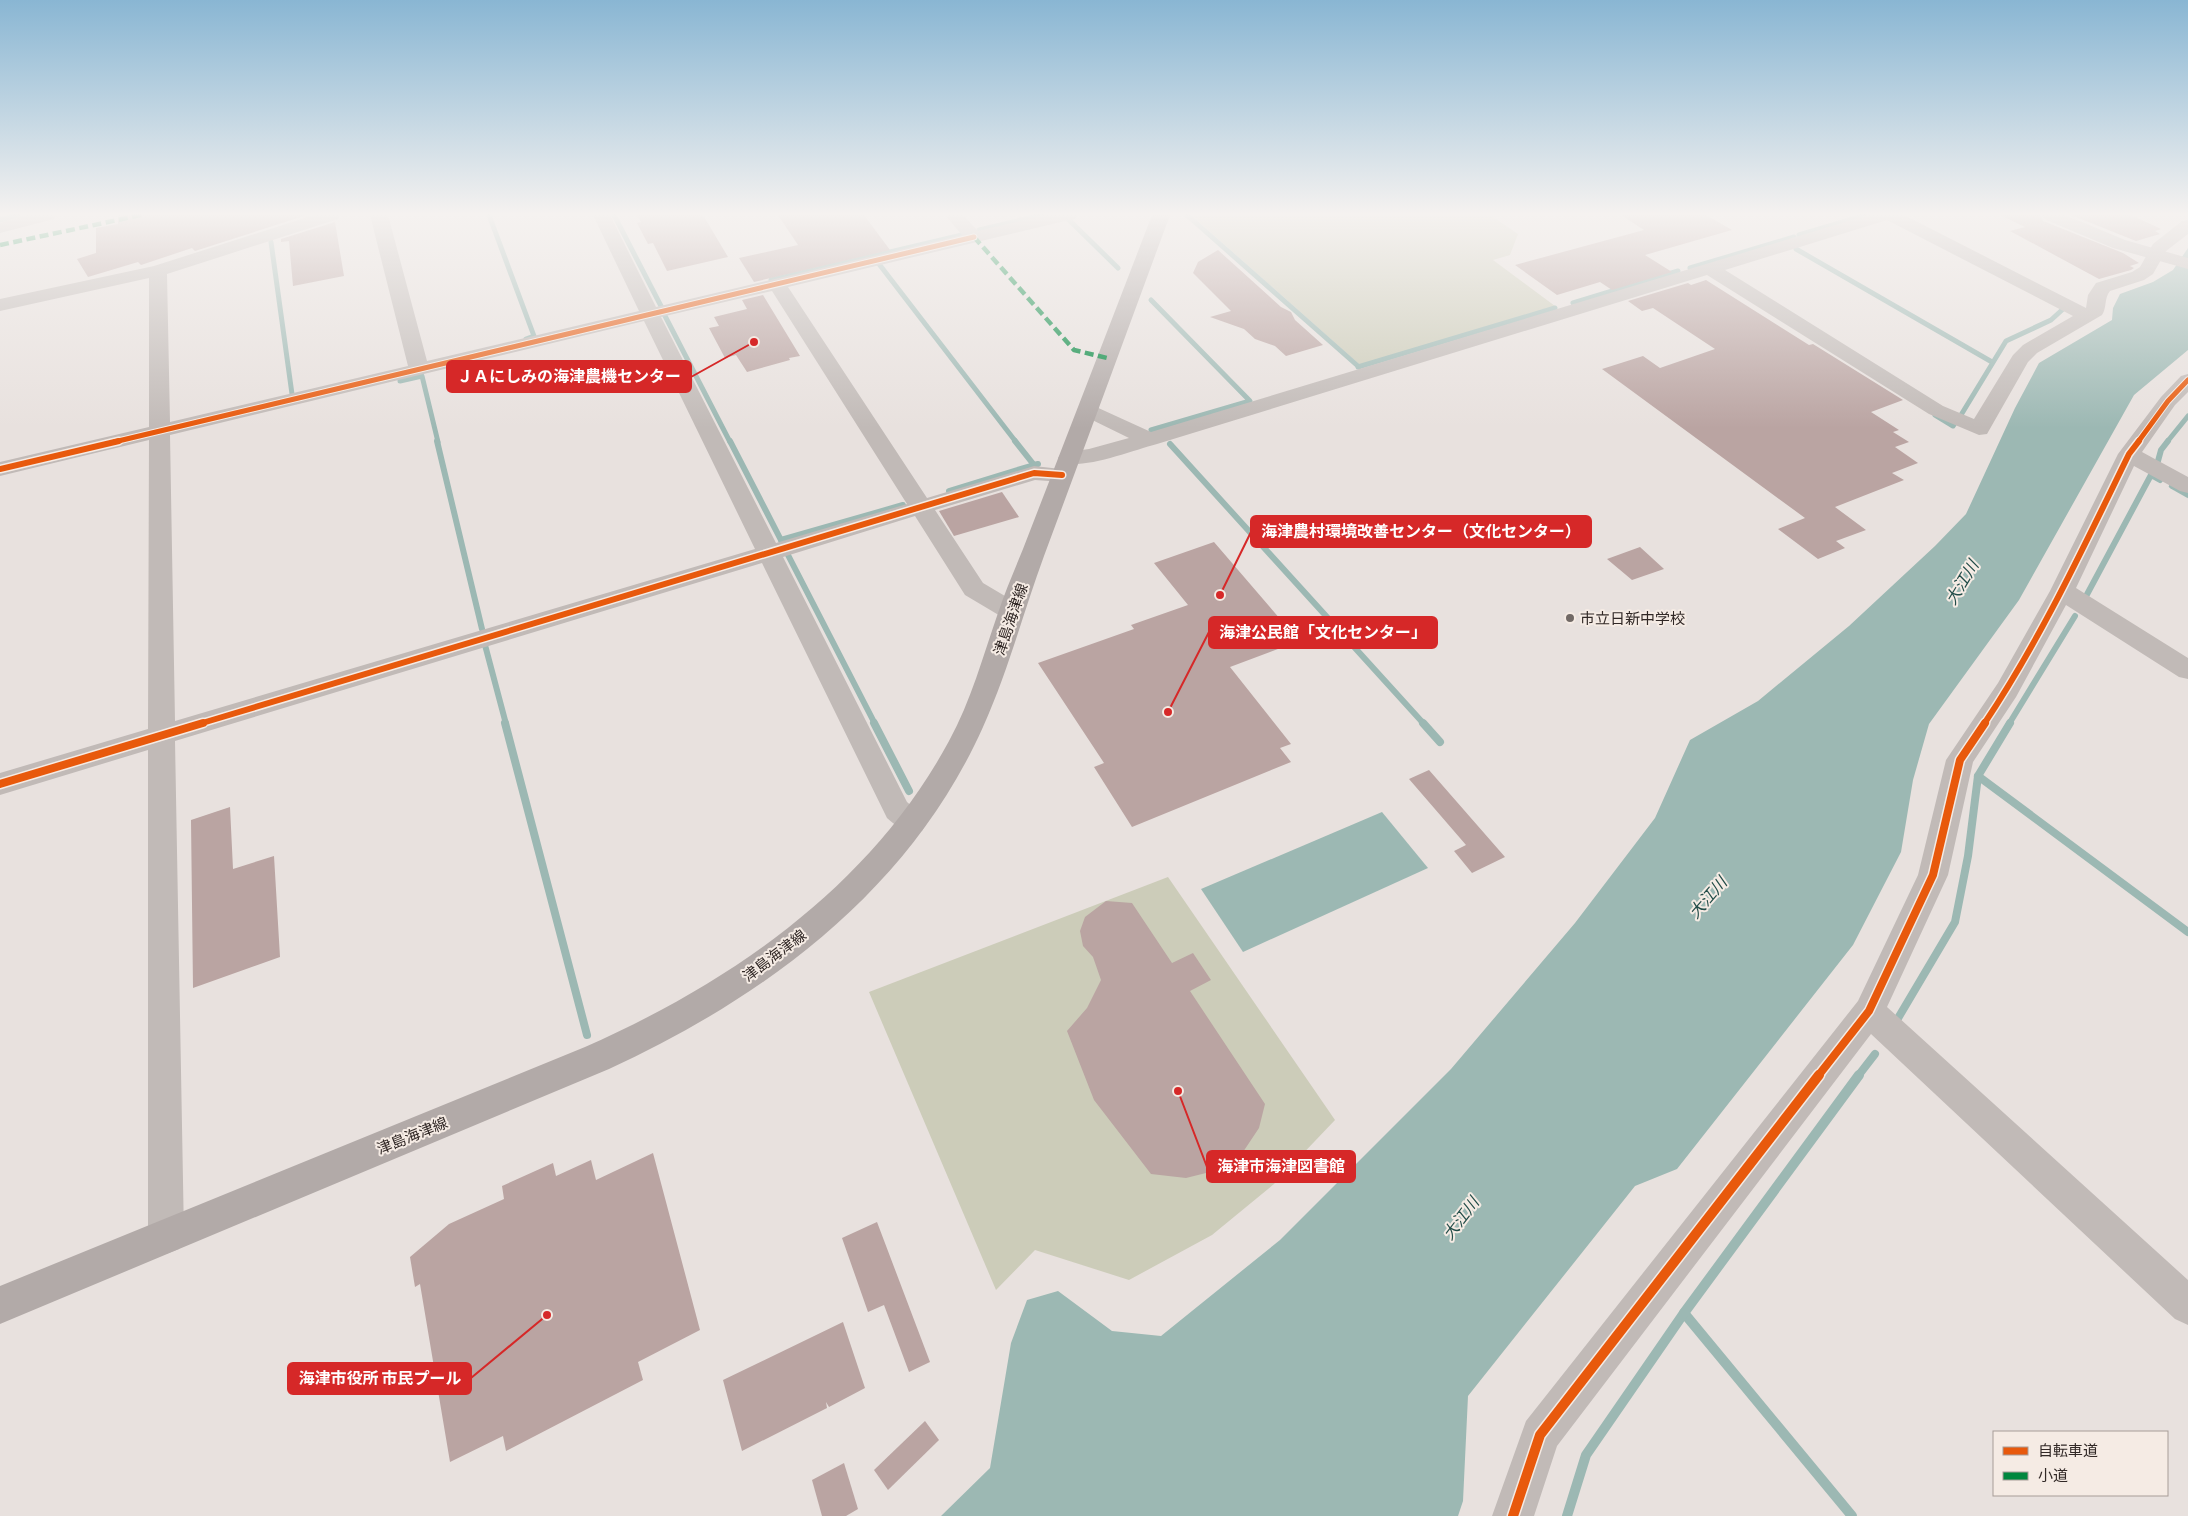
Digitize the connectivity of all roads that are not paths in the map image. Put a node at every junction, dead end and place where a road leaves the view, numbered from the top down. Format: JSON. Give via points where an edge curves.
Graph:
{"nodes":[{"id":1,"x":89,"y":286,"type":"edge"},
{"id":2,"x":158,"y":286,"type":"edge"},
{"id":3,"x":397,"y":286,"type":"edge"},
{"id":4,"x":636,"y":286,"type":"edge"},
{"id":5,"x":770,"y":286,"type":"edge"},
{"id":6,"x":778,"y":286,"type":"edge"},
{"id":7,"x":1134,"y":286,"type":"edge"},
{"id":8,"x":1652,"y":286,"type":"edge"},
{"id":9,"x":1738,"y":286,"type":"edge"},
{"id":10,"x":2027,"y":286,"type":"edge"},
{"id":11,"x":2107,"y":286,"type":"edge"},
{"id":12,"x":0,"y":305,"type":"edge"},
{"id":13,"x":650,"y":314,"type":"junction"},
{"id":14,"x":2087,"y":316,"type":"junction"},
{"id":15,"x":419,"y":369,"type":"junction"},
{"id":16,"x":2188,"y":380,"type":"edge"},
{"id":17,"x":1087,"y":410,"type":"junction"},
{"id":18,"x":159,"y":431,"type":"junction"},
{"id":19,"x":1149,"y":439,"type":"junction"},
{"id":20,"x":2129,"y":454,"type":"junction"},
{"id":21,"x":1066,"y":466,"type":"junction"},
{"id":22,"x":0,"y":469,"type":"edge"},
{"id":23,"x":2188,"y":486,"type":"edge"},
{"id":24,"x":919,"y":507,"type":"junction"},
{"id":25,"x":769,"y":552,"type":"junction"},
{"id":26,"x":2062,"y":591,"type":"junction"},
{"id":27,"x":1011,"y":610,"type":"junction"},
{"id":28,"x":2188,"y":670,"type":"edge"},
{"id":29,"x":162,"y":735,"type":"junction"},
{"id":30,"x":0,"y":784,"type":"edge"},
{"id":31,"x":912,"y":823,"type":"junction"},
{"id":32,"x":1869,"y":1011,"type":"junction"},
{"id":33,"x":166,"y":1236,"type":"junction"},
{"id":34,"x":0,"y":1304,"type":"edge"},
{"id":35,"x":2188,"y":1306,"type":"edge"},
{"id":36,"x":1514,"y":1516,"type":"edge"}],
"edges":[{"from":1,"to":12,"type":"street"},
{"from":2,"to":18,"type":"street"},
{"from":3,"to":15,"type":"street"},
{"from":4,"to":13,"type":"street"},
{"from":5,"to":13,"type":"street"},
{"from":6,"to":24,"type":"street"},
{"from":7,"to":17,"type":"main road","name":"津島海津線"},
{"from":8,"to":19,"type":"street"},
{"from":9,"to":14,"type":"street","via":[[1936,410],[1979,429],[2020,358]]},
{"from":10,"to":14,"type":"street"},
{"from":11,"to":14,"type":"street","via":[[2097,295],[2095,311]]},
{"from":13,"to":15,"type":"street"},
{"from":13,"to":25,"type":"street"},
{"from":15,"to":18,"type":"street"},
{"from":16,"to":20,"type":"street"},
{"from":17,"to":19,"type":"street"},
{"from":17,"to":21,"type":"main road","name":"津島海津線"},
{"from":18,"to":22,"type":"street"},
{"from":18,"to":29,"type":"street"},
{"from":19,"to":21,"type":"street","via":[[1090,455]]},
{"from":20,"to":23,"type":"street"},
{"from":20,"to":26,"type":"street"},
{"from":21,"to":24,"type":"street"},
{"from":21,"to":27,"type":"main road","name":"津島海津線"},
{"from":24,"to":25,"type":"street"},
{"from":24,"to":27,"type":"street","via":[[974,589]]},
{"from":25,"to":29,"type":"street"},
{"from":25,"to":31,"type":"street","via":[[897,810]]},
{"from":26,"to":28,"type":"street"},
{"from":26,"to":32,"type":"street","via":[[2007,690],[1960,760],[1933,875]]},
{"from":27,"to":31,"type":"main road","name":"津島海津線","via":[[993,668],[961,746]]},
{"from":29,"to":30,"type":"street"},
{"from":29,"to":33,"type":"street"},
{"from":31,"to":33,"type":"main road","name":"津島海津線","via":[[877,868],[802,936],[752,974],[688,1013],[597,1058]]},
{"from":32,"to":35,"type":"street"},
{"from":32,"to":36,"type":"street","via":[[1540,1435]]},
{"from":33,"to":34,"type":"main road","name":"津島海津線"}]}
